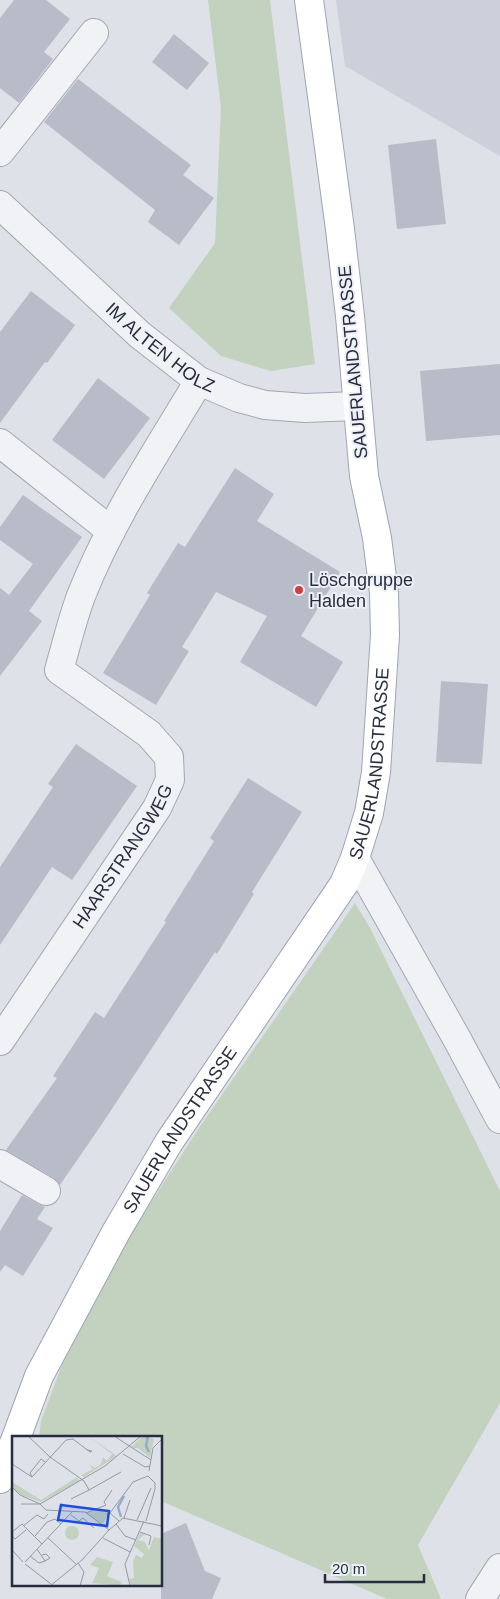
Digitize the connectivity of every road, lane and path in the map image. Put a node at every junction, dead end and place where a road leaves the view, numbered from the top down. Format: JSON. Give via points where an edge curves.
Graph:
{"nodes":[{"id":1,"x":308,"y":0,"type":"edge"},
{"id":2,"x":94,"y":33,"type":"dead end"},
{"id":3,"x":0,"y":152,"type":"edge"},
{"id":4,"x":0,"y":205,"type":"edge"},
{"id":5,"x":199,"y":381,"type":"junction"},
{"id":6,"x":357,"y":406,"type":"junction"},
{"id":7,"x":0,"y":443,"type":"edge"},
{"id":8,"x":111,"y":531,"type":"junction"},
{"id":9,"x":355,"y":858,"type":"junction"},
{"id":10,"x":0,"y":1041,"type":"edge"},
{"id":11,"x":500,"y":1119,"type":"edge"},
{"id":12,"x":0,"y":1164,"type":"edge"},
{"id":13,"x":46,"y":1191,"type":"dead end"},
{"id":14,"x":17,"y":1436,"type":"edge"},
{"id":15,"x":12,"y":1448,"type":"edge"},
{"id":16,"x":0,"y":1479,"type":"edge"},
{"id":17,"x":500,"y":1568,"type":"edge"},
{"id":18,"x":480,"y":1599,"type":"edge"}],
"edges":[{"from":1,"to":6,"type":"main road","name":"SAUERLANDSTRASSE","via":[[340,229]]},
{"from":2,"to":3,"type":"street"},
{"from":4,"to":5,"type":"street","name":"IM ALTEN HOLZ","via":[[140,334]]},
{"from":5,"to":6,"type":"street","name":"IM ALTEN HOLZ","via":[[265,405],[305,408]]},
{"from":5,"to":8,"type":"street","name":"HAARSTRANGWEG"},
{"from":6,"to":9,"type":"main road","name":"SAUERLANDSTRASSE","via":[[364,476],[382,571],[385,635],[376,772],[369,813]]},
{"from":7,"to":8,"type":"street"},
{"from":8,"to":10,"type":"street","name":"HAARSTRANGWEG","via":[[81,597],[59,670],[149,734],[169,757],[170,780],[157,808]]},
{"from":9,"to":11,"type":"street"},
{"from":9,"to":14,"type":"main road","name":"SAUERLANDSTRASSE","via":[[344,884],[168,1142],[39,1376]]},
{"from":12,"to":13,"type":"street"},
{"from":15,"to":16,"type":"main road"},
{"from":17,"to":18,"type":"street"}]}
